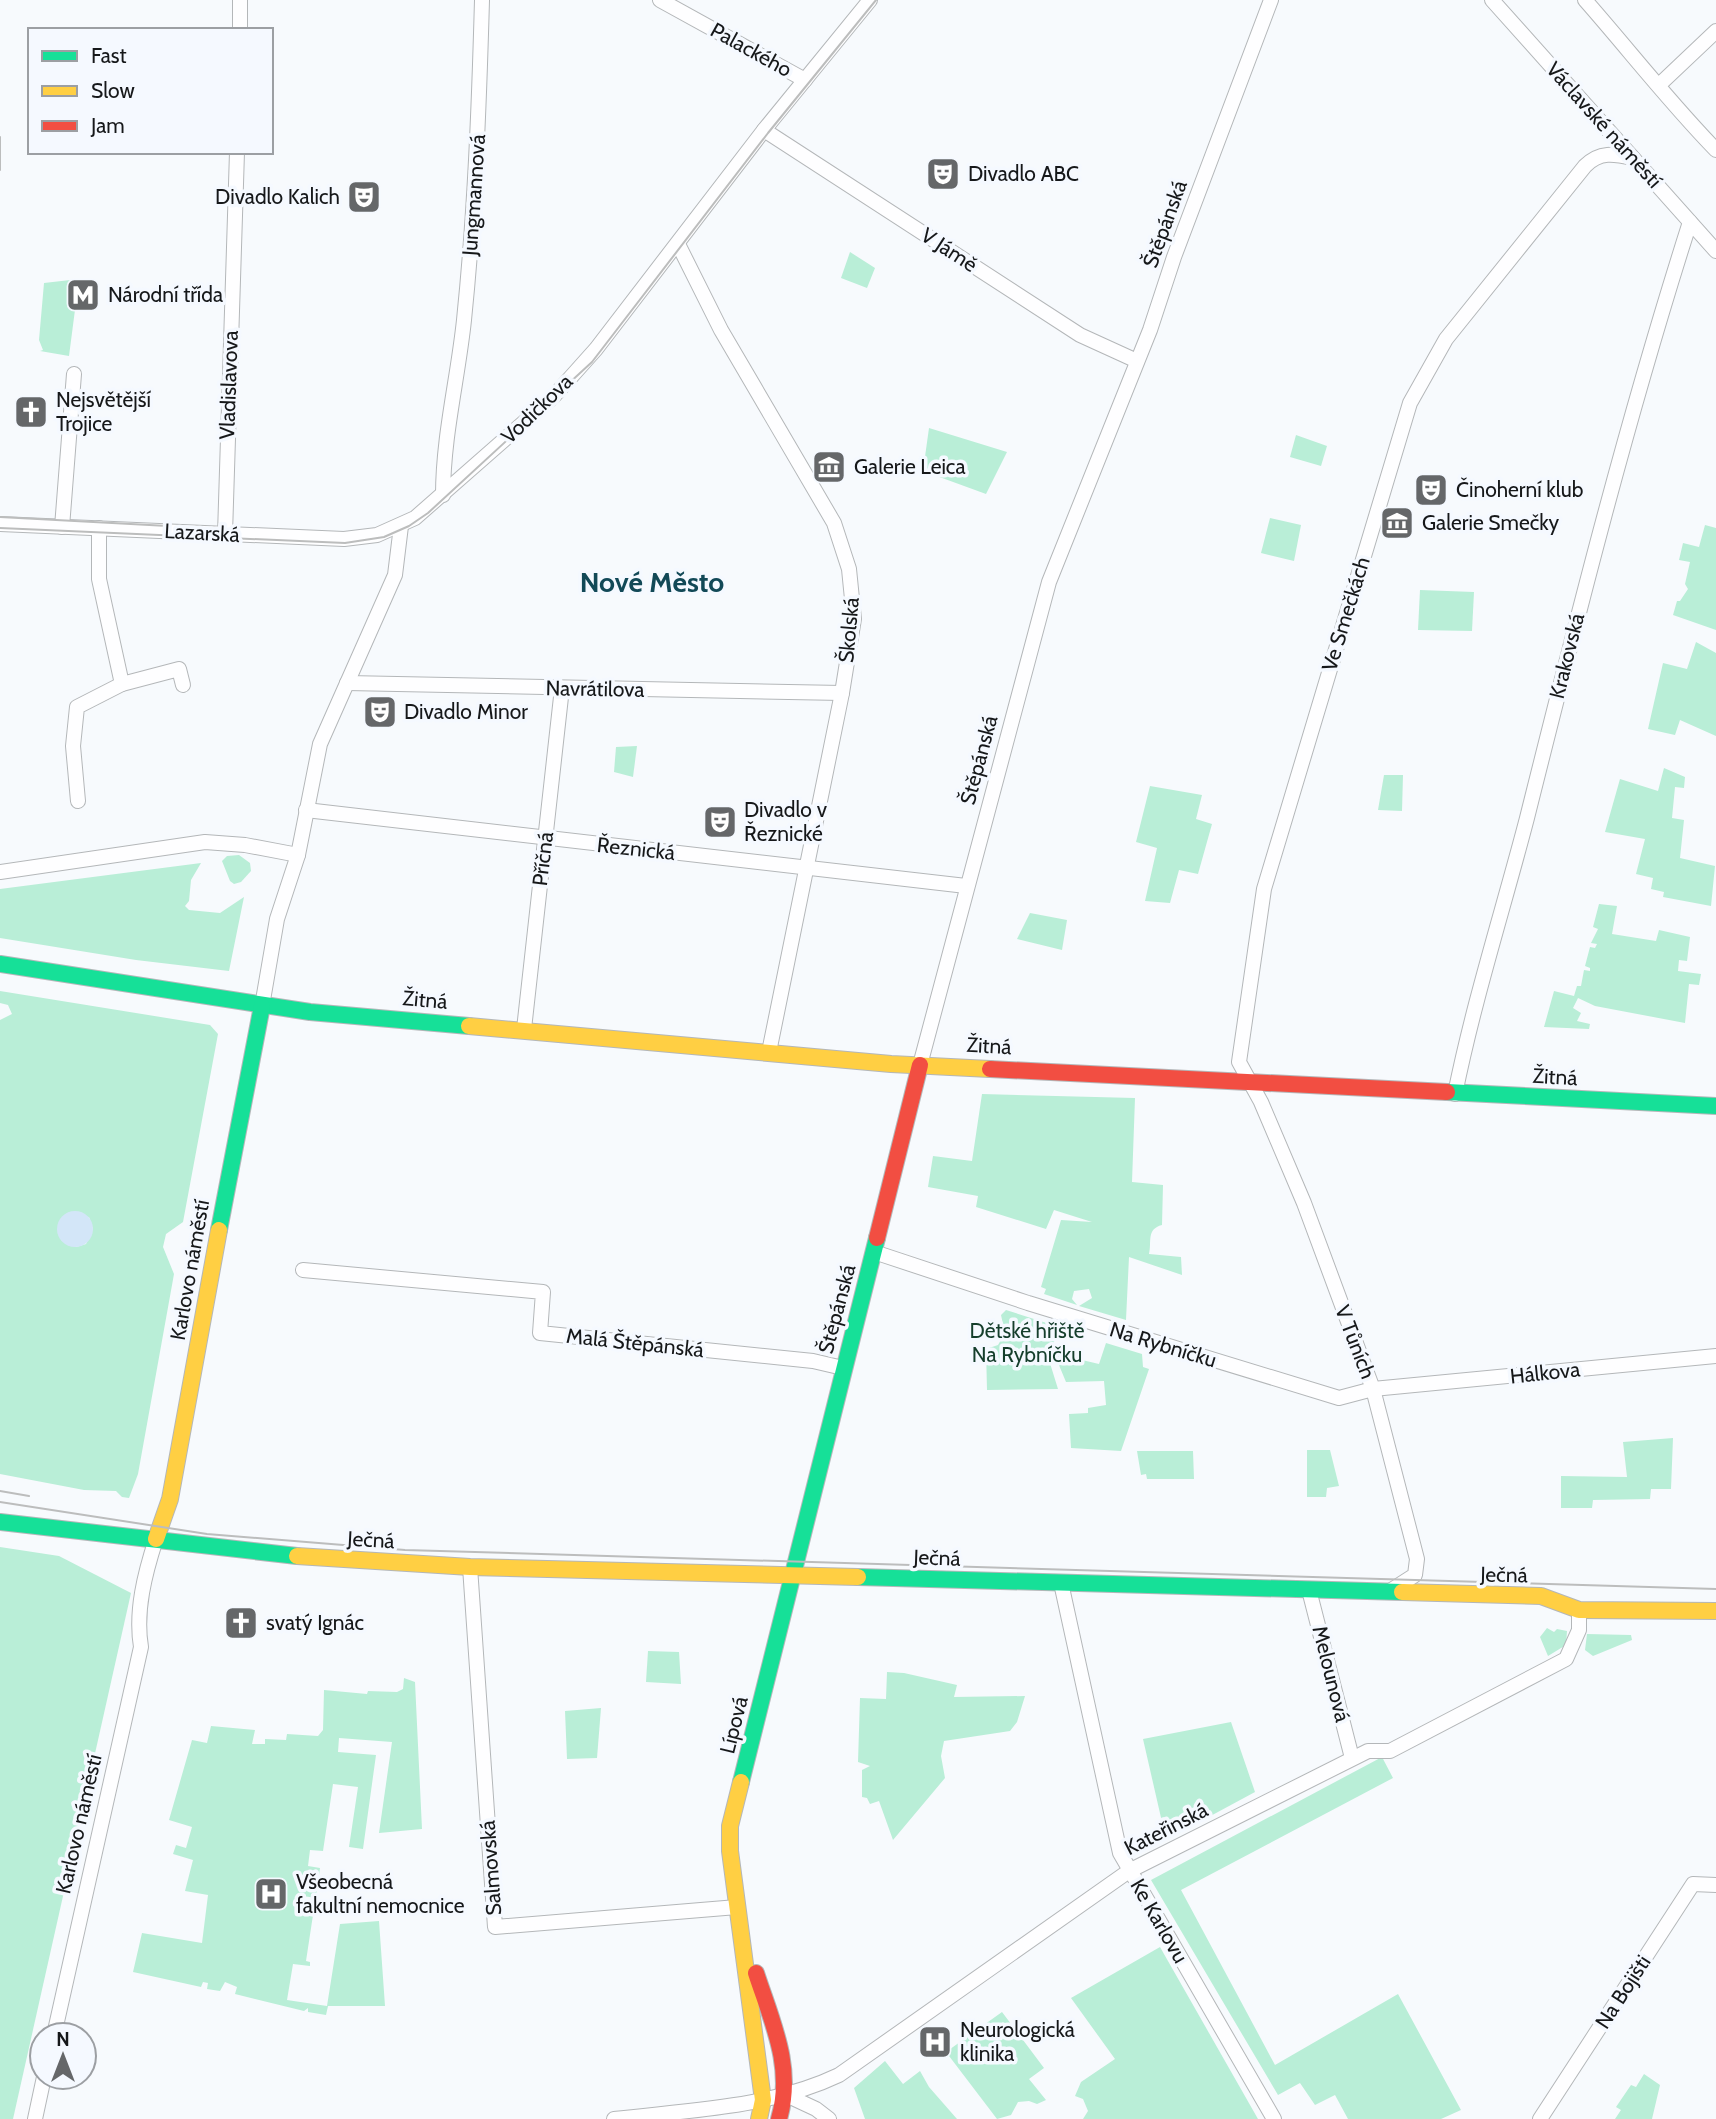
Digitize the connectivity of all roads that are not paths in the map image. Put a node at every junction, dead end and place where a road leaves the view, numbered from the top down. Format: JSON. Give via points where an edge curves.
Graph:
{"nodes":[{"id":1,"x":240,"y":0,"type":"edge"},
{"id":2,"x":482,"y":0,"type":"edge"},
{"id":3,"x":660,"y":0,"type":"edge"},
{"id":4,"x":870,"y":0,"type":"edge"},
{"id":5,"x":1271,"y":0,"type":"edge"},
{"id":6,"x":1492,"y":0,"type":"edge"},
{"id":7,"x":1585,"y":0,"type":"edge"},
{"id":8,"x":240,"y":28,"type":"edge"},
{"id":9,"x":1716,"y":31,"type":"edge"},
{"id":10,"x":805,"y":80,"type":"junction"},
{"id":11,"x":1659,"y":86,"type":"junction"},
{"id":12,"x":764,"y":130,"type":"junction"},
{"id":13,"x":1716,"y":150,"type":"edge"},
{"id":14,"x":237,"y":154,"type":"edge"},
{"id":15,"x":1633,"y":158,"type":"junction"},
{"id":16,"x":1690,"y":222,"type":"junction"},
{"id":17,"x":678,"y":244,"type":"junction"},
{"id":18,"x":1716,"y":251,"type":"edge"},
{"id":19,"x":1138,"y":361,"type":"junction"},
{"id":20,"x":74,"y":374,"type":"dead end"},
{"id":21,"x":443,"y":495,"type":"junction"},
{"id":22,"x":0,"y":524,"type":"edge"},
{"id":23,"x":401,"y":526,"type":"junction"},
{"id":24,"x":62,"y":527,"type":"junction"},
{"id":25,"x":99,"y":528,"type":"junction"},
{"id":26,"x":225,"y":534,"type":"junction"},
{"id":27,"x":347,"y":683,"type":"junction"},
{"id":28,"x":122,"y":684,"type":"junction"},
{"id":29,"x":183,"y":685,"type":"dead end"},
{"id":30,"x":562,"y":688,"type":"junction"},
{"id":31,"x":842,"y":693,"type":"junction"},
{"id":32,"x":78,"y":801,"type":"dead end"},
{"id":33,"x":306,"y":810,"type":"junction"},
{"id":34,"x":545,"y":839,"type":"junction"},
{"id":35,"x":298,"y":855,"type":"junction"},
{"id":36,"x":805,"y":868,"type":"junction"},
{"id":37,"x":0,"y":872,"type":"edge"},
{"id":38,"x":966,"y":886,"type":"junction"},
{"id":39,"x":0,"y":964,"type":"edge"},
{"id":40,"x":262,"y":1006,"type":"junction"},
{"id":41,"x":524,"y":1030,"type":"junction"},
{"id":42,"x":769,"y":1052,"type":"junction"},
{"id":43,"x":920,"y":1065,"type":"junction"},
{"id":44,"x":1251,"y":1081,"type":"junction"},
{"id":45,"x":1455,"y":1094,"type":"junction"},
{"id":46,"x":1716,"y":1105,"type":"edge"},
{"id":47,"x":874,"y":1252,"type":"junction"},
{"id":48,"x":303,"y":1270,"type":"dead end"},
{"id":49,"x":1716,"y":1356,"type":"edge"},
{"id":50,"x":843,"y":1368,"type":"junction"},
{"id":51,"x":1373,"y":1389,"type":"junction"},
{"id":52,"x":0,"y":1522,"type":"edge"},
{"id":53,"x":156,"y":1539,"type":"junction"},
{"id":54,"x":797,"y":1554,"type":"joint"},
{"id":55,"x":470,"y":1567,"type":"junction"},
{"id":56,"x":792,"y":1575,"type":"junction"},
{"id":57,"x":1061,"y":1583,"type":"junction"},
{"id":58,"x":1310,"y":1590,"type":"junction"},
{"id":59,"x":1382,"y":1593,"type":"junction"},
{"id":60,"x":1579,"y":1610,"type":"junction"},
{"id":61,"x":1716,"y":1611,"type":"edge"},
{"id":62,"x":1352,"y":1758,"type":"junction"},
{"id":63,"x":1129,"y":1871,"type":"junction"},
{"id":64,"x":1716,"y":1885,"type":"edge"},
{"id":65,"x":737,"y":1907,"type":"junction"},
{"id":66,"x":57,"y":2021,"type":"edge"},
{"id":67,"x":41,"y":2091,"type":"edge"},
{"id":68,"x":786,"y":2095,"type":"junction"},
{"id":69,"x":763,"y":2100,"type":"junction"},
{"id":70,"x":35,"y":2119,"type":"edge"},
{"id":71,"x":614,"y":2119,"type":"edge"},
{"id":72,"x":759,"y":2119,"type":"edge"},
{"id":73,"x":779,"y":2119,"type":"edge"},
{"id":74,"x":829,"y":2119,"type":"edge"},
{"id":75,"x":1274,"y":2119,"type":"edge"},
{"id":76,"x":1540,"y":2119,"type":"edge"}],
"edges":[{"from":1,"to":8,"type":"street"},
{"from":2,"to":21,"type":"street","name":"Jungmannová","via":[[475,216]]},
{"from":3,"to":10,"type":"street","name":"Palackého"},
{"from":4,"to":10,"type":"street","name":"Vodičkova"},
{"from":5,"to":19,"type":"street","name":"Štěpánská"},
{"from":6,"to":15,"type":"street","name":"Václavské náměstí"},
{"from":7,"to":11,"type":"street"},
{"from":9,"to":11,"type":"street"},
{"from":10,"to":12,"type":"street","name":"Vodičkova"},
{"from":11,"to":13,"type":"street"},
{"from":12,"to":17,"type":"street","name":"Vodičkova"},
{"from":12,"to":19,"type":"street","name":"V Jámě","via":[[1080,335]]},
{"from":14,"to":26,"type":"street","name":"Vladislavova"},
{"from":15,"to":16,"type":"street","name":"Václavské náměstí"},
{"from":15,"to":44,"type":"street","name":"Ve Smečkách","via":[[1610,153],[1585,166],[1446,338],[1410,403],[1264,889],[1239,1062]]},
{"from":16,"to":18,"type":"street","name":"Václavské náměstí"},
{"from":16,"to":45,"type":"street","name":"Krakovská","via":[[1617,462]]},
{"from":17,"to":21,"type":"street","name":"Vodičkova","via":[[554,396]]},
{"from":17,"to":31,"type":"street","name":"Školská","via":[[721,330],[834,523],[846,554],[855,607]]},
{"from":19,"to":38,"type":"street","name":"Štěpánská","via":[[1049,582]]},
{"from":20,"to":24,"type":"street"},
{"from":21,"to":23,"type":"street","name":"Vodičkova"},
{"from":22,"to":24,"type":"street","name":"Lazarská"},
{"from":23,"to":26,"type":"street","name":"Lazarská","via":[[377,535],[344,538]]},
{"from":23,"to":27,"type":"street","via":[[395,575]]},
{"from":24,"to":25,"type":"street","name":"Lazarská"},
{"from":25,"to":26,"type":"street","name":"Lazarská"},
{"from":25,"to":28,"type":"street","via":[[99,579]]},
{"from":27,"to":30,"type":"street","name":"Navrátilova"},
{"from":27,"to":33,"type":"street","via":[[320,744]]},
{"from":28,"to":29,"type":"street","via":[[179,669]]},
{"from":28,"to":32,"type":"street","via":[[77,707],[73,746]]},
{"from":30,"to":31,"type":"street","name":"Navrátilova"},
{"from":30,"to":34,"type":"street","name":"Příčná"},
{"from":31,"to":36,"type":"street","name":"Školská"},
{"from":33,"to":34,"type":"street","name":"Řeznická"},
{"from":33,"to":35,"type":"street"},
{"from":34,"to":36,"type":"street","name":"Řeznická"},
{"from":34,"to":41,"type":"street","name":"Příčná"},
{"from":35,"to":37,"type":"street","via":[[205,842]]},
{"from":35,"to":40,"type":"street","name":"Karlovo náměstí","via":[[276,919]]},
{"from":36,"to":38,"type":"street","name":"Řeznická"},
{"from":36,"to":42,"type":"street","name":"Školská"},
{"from":38,"to":43,"type":"street","name":"Štěpánská"},
{"from":39,"to":40,"type":"main road"},
{"from":40,"to":41,"type":"main road","name":"Žitná"},
{"from":40,"to":53,"type":"main road","name":"Karlovo náměstí","via":[[170,1499]]},
{"from":41,"to":42,"type":"main road","name":"Žitná"},
{"from":42,"to":43,"type":"main road","name":"Žitná"},
{"from":43,"to":44,"type":"main road","name":"Žitná"},
{"from":43,"to":47,"type":"main road","name":"Štěpánská"},
{"from":44,"to":45,"type":"main road","name":"Žitná"},
{"from":44,"to":51,"type":"street","name":"V Tůních","via":[[1304,1203]]},
{"from":45,"to":46,"type":"main road","name":"Žitná"},
{"from":47,"to":50,"type":"main road","name":"Štěpánská"},
{"from":47,"to":51,"type":"street","name":"Na Rybníčku","via":[[1339,1398]]},
{"from":48,"to":50,"type":"street","name":"Malá Štěpánská","via":[[543,1292],[540,1333],[813,1361]]},
{"from":49,"to":51,"type":"street","name":"Hálkova"},
{"from":50,"to":54,"type":"main road","name":"Štěpánská"},
{"from":51,"to":59,"type":"street","name":"V Tůních","via":[[1418,1567],[1408,1580]]},
{"from":52,"to":53,"type":"main road"},
{"from":53,"to":55,"type":"main road","name":"Ječná","via":[[302,1557]]},
{"from":53,"to":66,"type":"street","name":"Karlovo náměstí","via":[[141,1604],[141,1647]]},
{"from":54,"to":56,"type":"main road","name":"Lípová"},
{"from":55,"to":56,"type":"main road","name":"Ječná"},
{"from":55,"to":65,"type":"street","name":"Salmovská","via":[[495,1927]]},
{"from":56,"to":57,"type":"main road","name":"Ječná"},
{"from":56,"to":65,"type":"main road","name":"Lípová","via":[[730,1826]]},
{"from":57,"to":58,"type":"main road","name":"Ječná"},
{"from":57,"to":63,"type":"street","name":"Ke Karlovu","via":[[1120,1853]]},
{"from":58,"to":59,"type":"main road","name":"Ječná"},
{"from":58,"to":62,"type":"street","name":"Melounová"},
{"from":59,"to":60,"type":"main road","name":"Ječná","via":[[1541,1597]]},
{"from":60,"to":61,"type":"main road","name":"Ječná"},
{"from":60,"to":62,"type":"street","name":"Kateřinská","via":[[1579,1630],[1566,1659],[1390,1751],[1368,1751]]},
{"from":62,"to":63,"type":"street","name":"Kateřinská"},
{"from":63,"to":68,"type":"street","name":"Kateřinská","via":[[839,2075]]},
{"from":63,"to":75,"type":"street","name":"Ke Karlovu"},
{"from":64,"to":76,"type":"street","name":"Na Bojišti","via":[[1693,1884]]},
{"from":65,"to":68,"type":"main road","name":"Lípová","via":[[785,2058]]},
{"from":65,"to":69,"type":"main road","name":"Lípová"},
{"from":67,"to":70,"type":"street"},
{"from":68,"to":69,"type":"street","name":"Kateřinská"},
{"from":68,"to":73,"type":"main road"},
{"from":68,"to":74,"type":"street"},
{"from":69,"to":71,"type":"street","name":"Kateřinská"},
{"from":69,"to":72,"type":"main road"}]}
